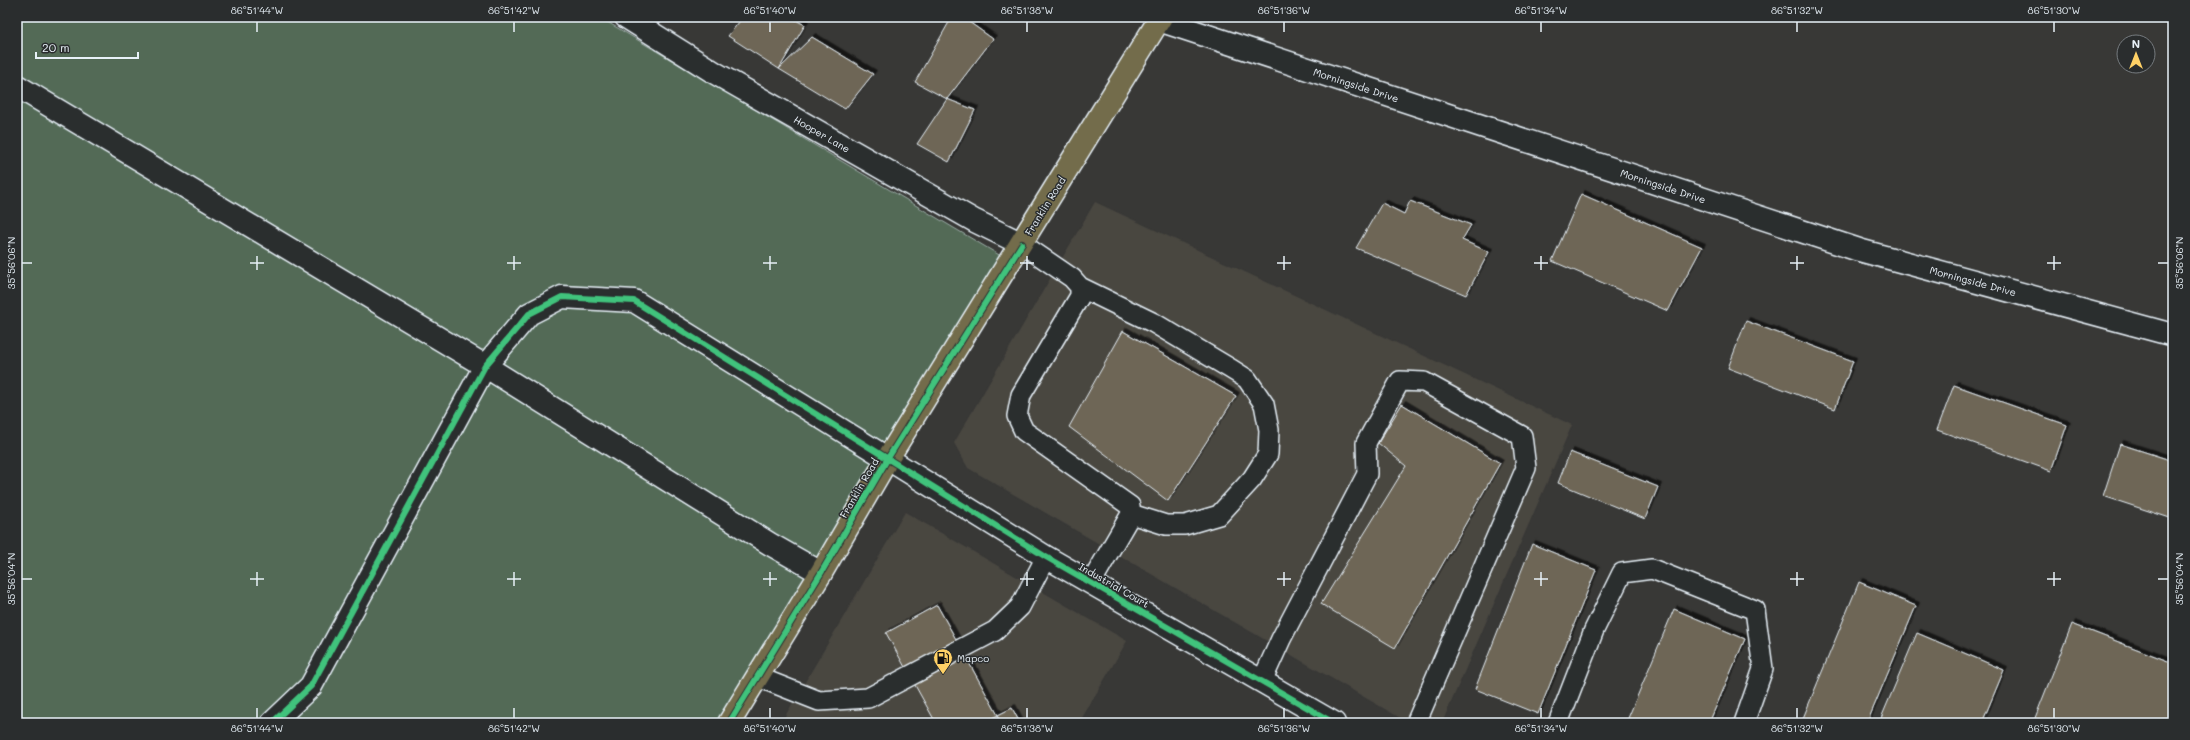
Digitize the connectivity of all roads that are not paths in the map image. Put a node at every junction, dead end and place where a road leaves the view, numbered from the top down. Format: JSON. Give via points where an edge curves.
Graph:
{"nodes":[{"id":1,"x":626,"y":17,"type":"edge"},
{"id":2,"x":1160,"y":18,"type":"edge"},
{"id":3,"x":17,"y":86,"type":"edge"},
{"id":4,"x":1022,"y":244,"type":"junction"},
{"id":5,"x":1080,"y":287,"type":"junction"},
{"id":6,"x":2173,"y":335,"type":"edge"},
{"id":7,"x":485,"y":366,"type":"junction"},
{"id":8,"x":888,"y":458,"type":"junction"},
{"id":9,"x":1131,"y":514,"type":"junction"},
{"id":10,"x":1046,"y":557,"type":"junction"},
{"id":11,"x":821,"y":573,"type":"junction"},
{"id":12,"x":1091,"y":583,"type":"junction"},
{"id":13,"x":758,"y":677,"type":"junction"},
{"id":14,"x":1262,"y":681,"type":"junction"},
{"id":15,"x":272,"y":723,"type":"edge"},
{"id":16,"x":729,"y":723,"type":"edge"},
{"id":17,"x":1334,"y":723,"type":"edge"},
{"id":18,"x":1416,"y":723,"type":"edge"},
{"id":19,"x":1558,"y":723,"type":"edge"},
{"id":20,"x":1744,"y":723,"type":"edge"}],
"edges":[{"from":1,"to":4,"type":"street","name":"Hooper Lane","via":[[715,73],[968,217]]},
{"from":2,"to":4,"type":"main road","name":"Franklin Road"},
{"from":2,"to":6,"type":"street","name":"Morningside Drive","via":[[1859,250]]},
{"from":3,"to":7,"type":"street"},
{"from":4,"to":5,"type":"lane","via":[[1072,278]]},
{"from":4,"to":8,"type":"main road","name":"Franklin Road"},
{"from":5,"to":9,"type":"lane","via":[[1080,296],[1021,395],[1017,416],[1024,431],[1125,502],[1130,506]]},
{"from":5,"to":9,"type":"lane","via":[[1154,323],[1231,369],[1247,380],[1264,404],[1269,430],[1268,454],[1252,479],[1219,515],[1185,525],[1166,525]]},
{"from":7,"to":8,"type":"street","name":"Industrial Court","via":[[529,314],[562,296],[634,301]]},
{"from":7,"to":11,"type":"street","via":[[770,544]]},
{"from":7,"to":15,"type":"street","name":"Industrial Court","via":[[311,686]]},
{"from":8,"to":10,"type":"street","name":"Industrial Court"},
{"from":8,"to":11,"type":"main road","name":"Franklin Road"},
{"from":9,"to":12,"type":"lane"},
{"from":10,"to":12,"type":"street","name":"Industrial Court"},
{"from":10,"to":13,"type":"lane","via":[[1020,607],[995,631],[868,698],[819,701]]},
{"from":11,"to":13,"type":"main road","name":"Franklin Road"},
{"from":12,"to":14,"type":"street","name":"Industrial Court"},
{"from":13,"to":16,"type":"main road","name":"Franklin Road"},
{"from":14,"to":17,"type":"street","name":"Industrial Court"},
{"from":14,"to":18,"type":"lane","via":[[1281,638],[1367,474],[1366,442],[1400,381],[1424,382],[1522,436],[1526,468]]},
{"from":19,"to":20,"type":"lane","via":[[1594,630],[1622,573],[1652,569],[1755,610],[1762,669]]}]}
